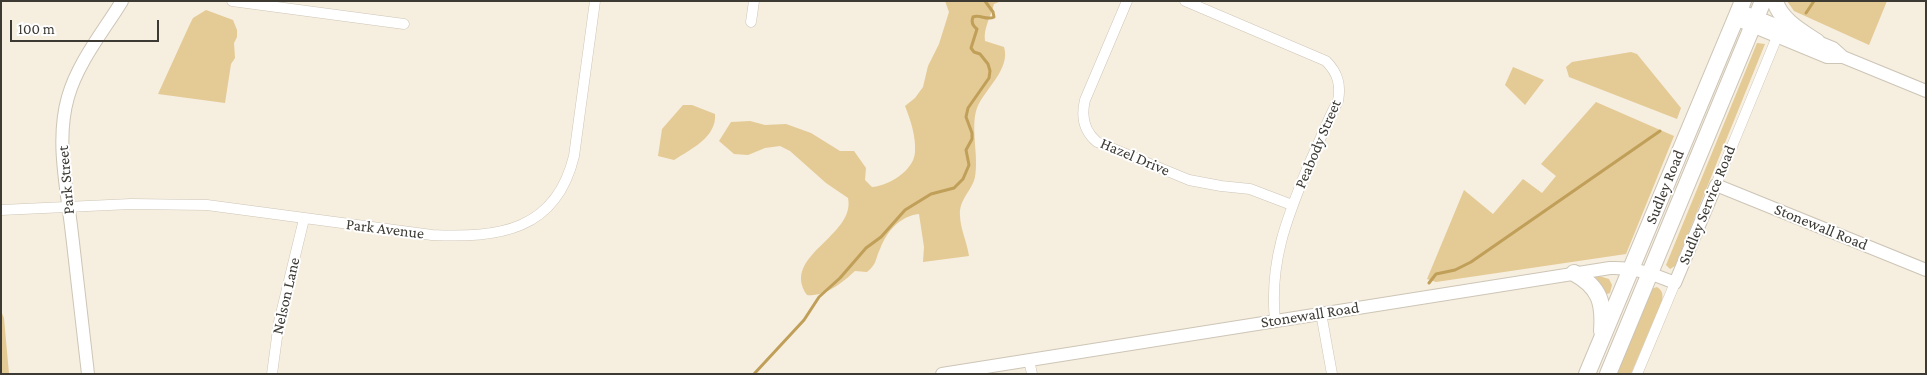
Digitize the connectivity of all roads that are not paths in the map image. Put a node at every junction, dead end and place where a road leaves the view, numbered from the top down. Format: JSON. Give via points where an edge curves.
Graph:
{"nodes":[{"id":1,"x":122,"y":1,"type":"edge"},
{"id":2,"x":232,"y":1,"type":"edge"},
{"id":3,"x":595,"y":1,"type":"edge"},
{"id":4,"x":754,"y":1,"type":"edge"},
{"id":5,"x":1127,"y":1,"type":"edge"},
{"id":6,"x":1186,"y":1,"type":"edge"},
{"id":7,"x":1762,"y":1,"type":"edge"},
{"id":8,"x":1775,"y":1,"type":"edge"},
{"id":9,"x":1739,"y":10,"type":"edge"},
{"id":10,"x":751,"y":22,"type":"dead end"},
{"id":11,"x":1754,"y":22,"type":"junction"},
{"id":12,"x":404,"y":24,"type":"dead end"},
{"id":13,"x":1777,"y":37,"type":"junction"},
{"id":14,"x":1817,"y":42,"type":"junction"},
{"id":15,"x":1843,"y":57,"type":"junction"},
{"id":16,"x":1926,"y":91,"type":"edge"},
{"id":17,"x":1716,"y":185,"type":"junction"},
{"id":18,"x":1292,"y":205,"type":"junction"},
{"id":19,"x":68,"y":208,"type":"junction"},
{"id":20,"x":1,"y":210,"type":"edge"},
{"id":21,"x":304,"y":219,"type":"junction"},
{"id":22,"x":1632,"y":268,"type":"junction"},
{"id":23,"x":1926,"y":270,"type":"edge"},
{"id":24,"x":1650,"y":272,"type":"junction"},
{"id":25,"x":1574,"y":273,"type":"junction"},
{"id":26,"x":1675,"y":284,"type":"junction"},
{"id":27,"x":1322,"y":314,"type":"junction"},
{"id":28,"x":1275,"y":321,"type":"junction"},
{"id":29,"x":1600,"y":343,"type":"junction"},
{"id":30,"x":1029,"y":360,"type":"junction"},
{"id":31,"x":88,"y":374,"type":"edge"},
{"id":32,"x":272,"y":374,"type":"edge"},
{"id":33,"x":942,"y":374,"type":"edge"},
{"id":34,"x":1032,"y":374,"type":"edge"},
{"id":35,"x":1332,"y":374,"type":"edge"},
{"id":36,"x":1587,"y":374,"type":"edge"},
{"id":37,"x":1608,"y":374,"type":"edge"},
{"id":38,"x":1638,"y":374,"type":"edge"}],
"edges":[{"from":1,"to":19,"type":"street","name":"Park Street","via":[[84,62],[68,97],[62,135]]},
{"from":2,"to":12,"type":"street"},
{"from":3,"to":21,"type":"street","name":"Park Avenue","via":[[570,174],[554,202],[536,218],[511,230],[454,236]]},
{"from":4,"to":10,"type":"street"},
{"from":5,"to":18,"type":"street","name":"Hazel Drive","via":[[1084,100],[1083,121],[1091,136],[1097,142],[1189,180],[1250,189]]},
{"from":6,"to":18,"type":"street","name":"Peabody Street","via":[[1326,61],[1337,76],[1340,84],[1338,101]]},
{"from":7,"to":11,"type":"main road","name":"Sudley Road"},
{"from":8,"to":14,"type":"main road","via":[[1783,16]]},
{"from":9,"to":11,"type":"street"},
{"from":9,"to":22,"type":"main road","name":"Sudley Road"},
{"from":11,"to":13,"type":"street"},
{"from":11,"to":14,"type":"street"},
{"from":11,"to":24,"type":"main road","name":"Sudley Road"},
{"from":13,"to":15,"type":"street","via":[[1827,57]]},
{"from":13,"to":17,"type":"street","name":"Sudley Service Road"},
{"from":14,"to":15,"type":"street","via":[[1833,48]]},
{"from":15,"to":16,"type":"street"},
{"from":17,"to":23,"type":"street","name":"Stonewall Road"},
{"from":17,"to":26,"type":"street","name":"Sudley Service Road"},
{"from":18,"to":28,"type":"street","name":"Peabody Street","via":[[1278,246],[1273,290]]},
{"from":19,"to":20,"type":"street","name":"Park Avenue"},
{"from":19,"to":21,"type":"street","name":"Park Avenue","via":[[131,204],[207,205]]},
{"from":19,"to":31,"type":"street","name":"Park Street"},
{"from":21,"to":32,"type":"street","name":"Nelson Lane","via":[[279,322]]},
{"from":22,"to":24,"type":"street","name":"Stonewall Road"},
{"from":22,"to":25,"type":"street","name":"Stonewall Road"},
{"from":22,"to":29,"type":"main road","name":"Sudley Road"},
{"from":24,"to":26,"type":"street","name":"Stonewall Road"},
{"from":24,"to":37,"type":"main road","name":"Sudley Road"},
{"from":25,"to":27,"type":"street","name":"Stonewall Road"},
{"from":25,"to":29,"type":"main road","via":[[1590,284],[1598,296],[1602,325]]},
{"from":26,"to":38,"type":"street","name":"Sudley Service Road"},
{"from":27,"to":28,"type":"street","name":"Stonewall Road"},
{"from":27,"to":35,"type":"street"},
{"from":28,"to":30,"type":"street","name":"Stonewall Road"},
{"from":29,"to":36,"type":"main road","name":"Sudley Road"},
{"from":30,"to":33,"type":"street","name":"Stonewall Road"},
{"from":30,"to":34,"type":"street"}]}
